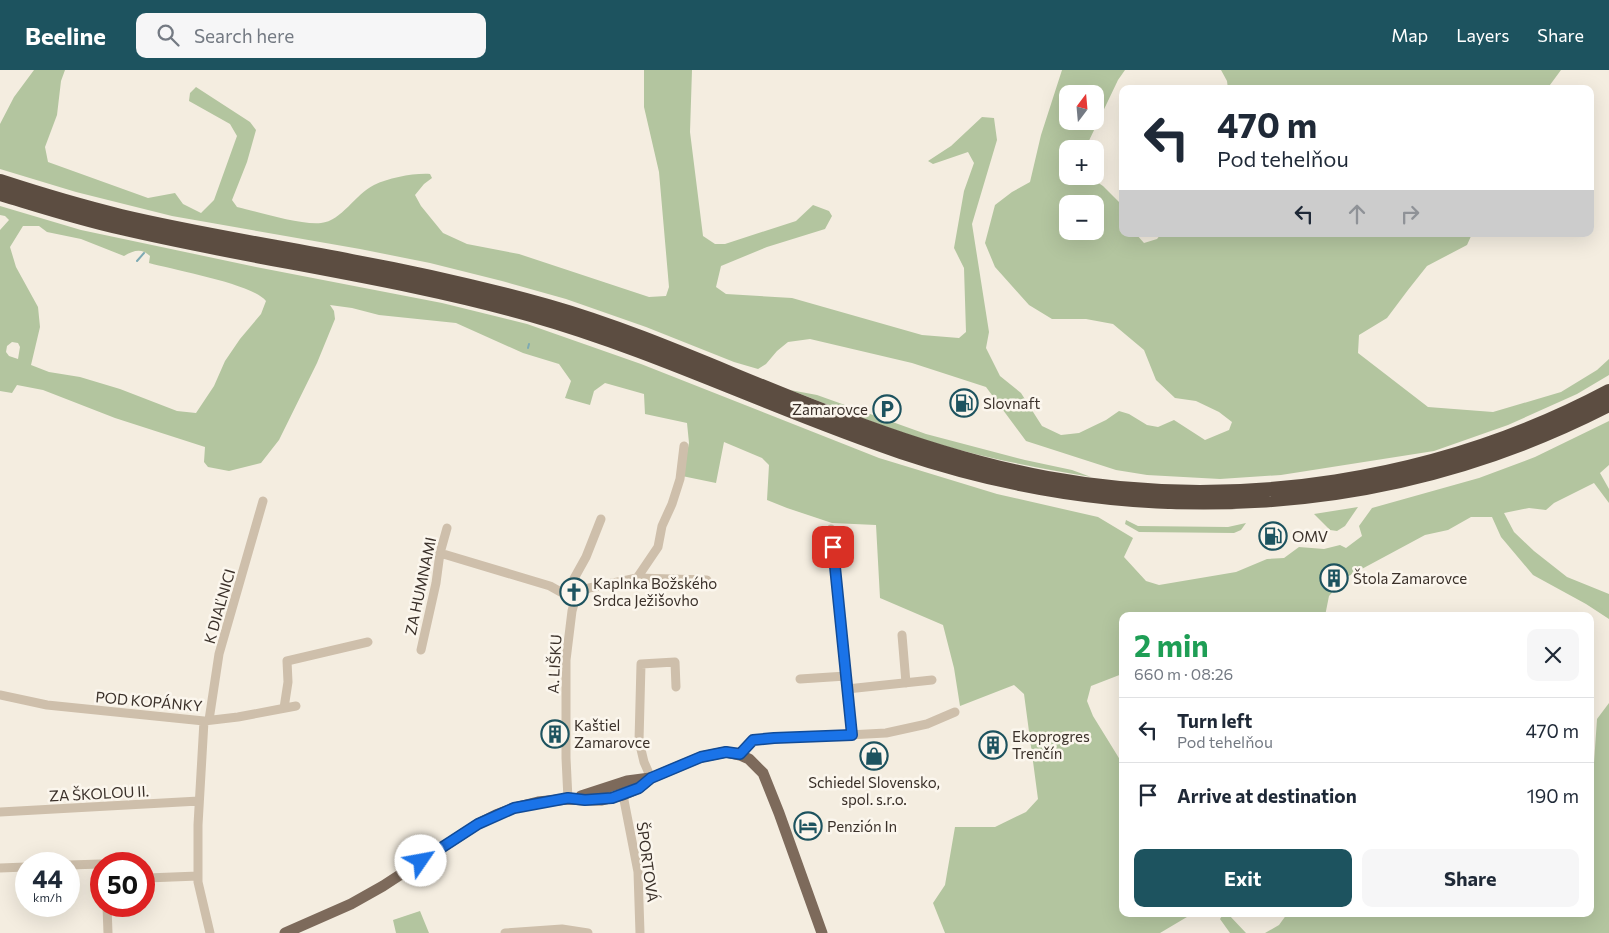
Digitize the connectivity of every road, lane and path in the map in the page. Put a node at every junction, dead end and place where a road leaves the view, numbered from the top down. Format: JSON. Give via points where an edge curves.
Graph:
{"nodes":[{"id":1,"x":0,"y":181,"type":"edge"},
{"id":2,"x":0,"y":194,"type":"edge"},
{"id":3,"x":1609,"y":391,"type":"edge"},
{"id":4,"x":1609,"y":404,"type":"edge"},
{"id":5,"x":684,"y":446,"type":"dead end"},
{"id":6,"x":262,"y":501,"type":"dead end"},
{"id":7,"x":600,"y":519,"type":"dead end"},
{"id":8,"x":447,"y":528,"type":"dead end"},
{"id":9,"x":831,"y":528,"type":"dead end"},
{"id":10,"x":440,"y":553,"type":"junction"},
{"id":11,"x":637,"y":578,"type":"junction"},
{"id":12,"x":707,"y":580,"type":"dead end"},
{"id":13,"x":566,"y":593,"type":"junction"},
{"id":14,"x":575,"y":600,"type":"junction"},
{"id":15,"x":902,"y":635,"type":"dead end"},
{"id":16,"x":368,"y":642,"type":"dead end"},
{"id":17,"x":421,"y":650,"type":"dead end"},
{"id":18,"x":846,"y":676,"type":"junction"},
{"id":19,"x":800,"y":679,"type":"dead end"},
{"id":20,"x":932,"y":680,"type":"dead end"},
{"id":21,"x":906,"y":682,"type":"junction"},
{"id":22,"x":676,"y":688,"type":"dead end"},
{"id":23,"x":847,"y":688,"type":"junction"},
{"id":24,"x":0,"y":695,"type":"edge"},
{"id":25,"x":296,"y":706,"type":"dead end"},
{"id":26,"x":284,"y":708,"type":"junction"},
{"id":27,"x":956,"y":712,"type":"dead end"},
{"id":28,"x":206,"y":721,"type":"junction"},
{"id":29,"x":852,"y":735,"type":"junction"},
{"id":30,"x":740,"y":754,"type":"junction"},
{"id":31,"x":651,"y":778,"type":"junction"},
{"id":32,"x":623,"y":795,"type":"junction"},
{"id":33,"x":571,"y":798,"type":"junction"},
{"id":34,"x":199,"y":801,"type":"junction"},
{"id":35,"x":0,"y":812,"type":"edge"},
{"id":36,"x":15,"y":867,"type":"edge"},
{"id":37,"x":0,"y":868,"type":"edge"},
{"id":38,"x":198,"y":876,"type":"junction"},
{"id":39,"x":155,"y":878,"type":"edge"},
{"id":40,"x":107,"y":917,"type":"edge"},
{"id":41,"x":108,"y":933,"type":"edge"},
{"id":42,"x":210,"y":933,"type":"edge"},
{"id":43,"x":284,"y":933,"type":"edge"},
{"id":44,"x":505,"y":933,"type":"edge"},
{"id":45,"x":588,"y":933,"type":"edge"},
{"id":46,"x":640,"y":933,"type":"edge"},
{"id":47,"x":822,"y":933,"type":"edge"}],
"edges":[{"from":1,"to":3,"type":"highway","via":[[123,216],[490,290],[625,333],[904,440],[982,464],[1085,484],[1210,491],[1265,489],[1353,478],[1473,448],[1525,429]]},
{"from":2,"to":4,"type":"highway","via":[[54,211],[192,244],[488,302],[623,344],[902,453],[979,475],[1077,495],[1161,503],[1220,503],[1346,492],[1497,454]]},
{"from":5,"to":11,"type":"street","via":[[680,479],[662,526],[658,547]]},
{"from":6,"to":28,"type":"street","name":"K DIAĽNICI","via":[[219,654]]},
{"from":7,"to":13,"type":"street","via":[[586,557]]},
{"from":8,"to":10,"type":"street","name":"ZA HUMNAMI"},
{"from":9,"to":18,"type":"street"},
{"from":10,"to":13,"type":"street"},
{"from":10,"to":17,"type":"street","name":"ZA HUMNAMI"},
{"from":11,"to":12,"type":"street"},
{"from":11,"to":14,"type":"street","via":[[589,588]]},
{"from":13,"to":14,"type":"street"},
{"from":14,"to":33,"type":"street","name":"A. LIŠKU","via":[[566,660],[566,758]]},
{"from":15,"to":21,"type":"street"},
{"from":16,"to":26,"type":"street","via":[[287,661]]},
{"from":18,"to":19,"type":"street"},
{"from":18,"to":23,"type":"street"},
{"from":20,"to":21,"type":"street"},
{"from":21,"to":23,"type":"street"},
{"from":22,"to":31,"type":"street","via":[[675,662],[641,664],[639,742]]},
{"from":23,"to":29,"type":"street"},
{"from":24,"to":28,"type":"street","name":"POD KOPÁNKY","via":[[47,705]]},
{"from":25,"to":26,"type":"street","name":"POD KOPÁNKY"},
{"from":26,"to":28,"type":"street","name":"POD KOPÁNKY"},
{"from":27,"to":29,"type":"street","via":[[906,729]]},
{"from":28,"to":34,"type":"street","name":"K DIAĽNICI"},
{"from":29,"to":30,"type":"street","via":[[753,740]]},
{"from":30,"to":31,"type":"main road","via":[[711,754]]},
{"from":30,"to":47,"type":"main road","via":[[757,765],[769,784]]},
{"from":31,"to":32,"type":"main road"},
{"from":31,"to":33,"type":"main road","via":[[627,781]]},
{"from":32,"to":33,"type":"main road","via":[[602,800]]},
{"from":32,"to":46,"type":"street","name":"ŠPORTOVÁ","via":[[638,872]]},
{"from":33,"to":43,"type":"main road","via":[[514,808],[496,815],[351,904]]},
{"from":34,"to":35,"type":"street","name":"ZA ŠKOLOU II."},
{"from":34,"to":38,"type":"street","name":"K DIAĽNICI"},
{"from":36,"to":37,"type":"street"},
{"from":38,"to":39,"type":"street"},
{"from":38,"to":42,"type":"street","name":"K DIAĽNICI"},
{"from":40,"to":41,"type":"street"},
{"from":44,"to":45,"type":"street","via":[[562,930]]}]}
